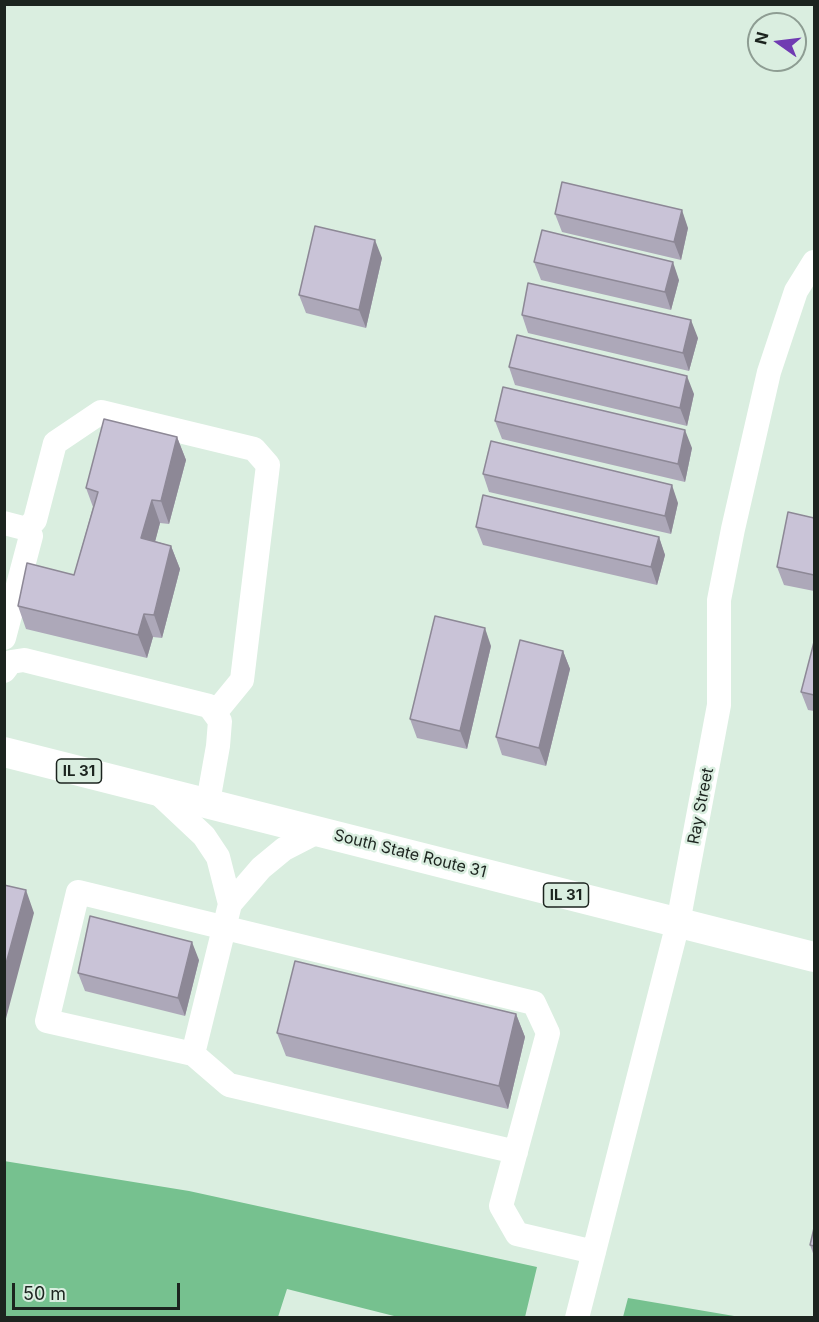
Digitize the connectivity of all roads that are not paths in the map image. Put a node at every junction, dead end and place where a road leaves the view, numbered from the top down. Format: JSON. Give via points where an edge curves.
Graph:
{"nodes":[{"id":1,"x":814,"y":262,"type":"edge"},
{"id":2,"x":16,"y":526,"type":"edge"},
{"id":3,"x":4,"y":638,"type":"edge"},
{"id":4,"x":7,"y":659,"type":"edge"},
{"id":5,"x":215,"y":713,"type":"junction"},
{"id":6,"x":4,"y":752,"type":"edge"},
{"id":7,"x":154,"y":789,"type":"junction"},
{"id":8,"x":208,"y":802,"type":"junction"},
{"id":9,"x":319,"y":831,"type":"junction"},
{"id":10,"x":230,"y":904,"type":"junction"},
{"id":11,"x":678,"y":923,"type":"junction"},
{"id":12,"x":223,"y":927,"type":"junction"},
{"id":13,"x":814,"y":957,"type":"edge"},
{"id":14,"x":193,"y":1054,"type":"junction"},
{"id":15,"x":516,"y":1152,"type":"junction"},
{"id":16,"x":594,"y":1252,"type":"junction"},
{"id":17,"x":577,"y":1317,"type":"edge"}],
"edges":[{"from":1,"to":11,"type":"street","name":"Ray Street","via":[[796,291],[769,372],[733,529],[719,600],[719,705]]},
{"from":2,"to":3,"type":"street","via":[[31,536]]},
{"from":2,"to":5,"type":"street","via":[[35,520],[55,443],[101,412],[254,449],[268,465],[242,680]]},
{"from":4,"to":5,"type":"street","via":[[209,706]]},
{"from":5,"to":8,"type":"street","via":[[220,721]]},
{"from":6,"to":7,"type":"main road","name":"South State Route 31","number":"IL 31"},
{"from":7,"to":8,"type":"main road","name":"South State Route 31","number":"IL 31"},
{"from":7,"to":10,"type":"street","via":[[204,836],[218,857]]},
{"from":8,"to":9,"type":"main road","name":"South State Route 31","number":"IL 31"},
{"from":9,"to":10,"type":"street","via":[[268,861]]},
{"from":9,"to":11,"type":"main road","name":"South State Route 31","number":"IL 31"},
{"from":10,"to":12,"type":"street"},
{"from":11,"to":13,"type":"main road","name":"South State Route 31","number":"IL 31"},
{"from":11,"to":16,"type":"street","name":"Ray Street"},
{"from":12,"to":14,"type":"street"},
{"from":12,"to":14,"type":"street","via":[[78,892],[47,1021]]},
{"from":12,"to":15,"type":"street","via":[[534,1003],[548,1033]]},
{"from":14,"to":15,"type":"street","via":[[229,1085]]},
{"from":15,"to":16,"type":"street","via":[[501,1206],[517,1234]]},
{"from":16,"to":17,"type":"street","name":"Ray Street"}]}
